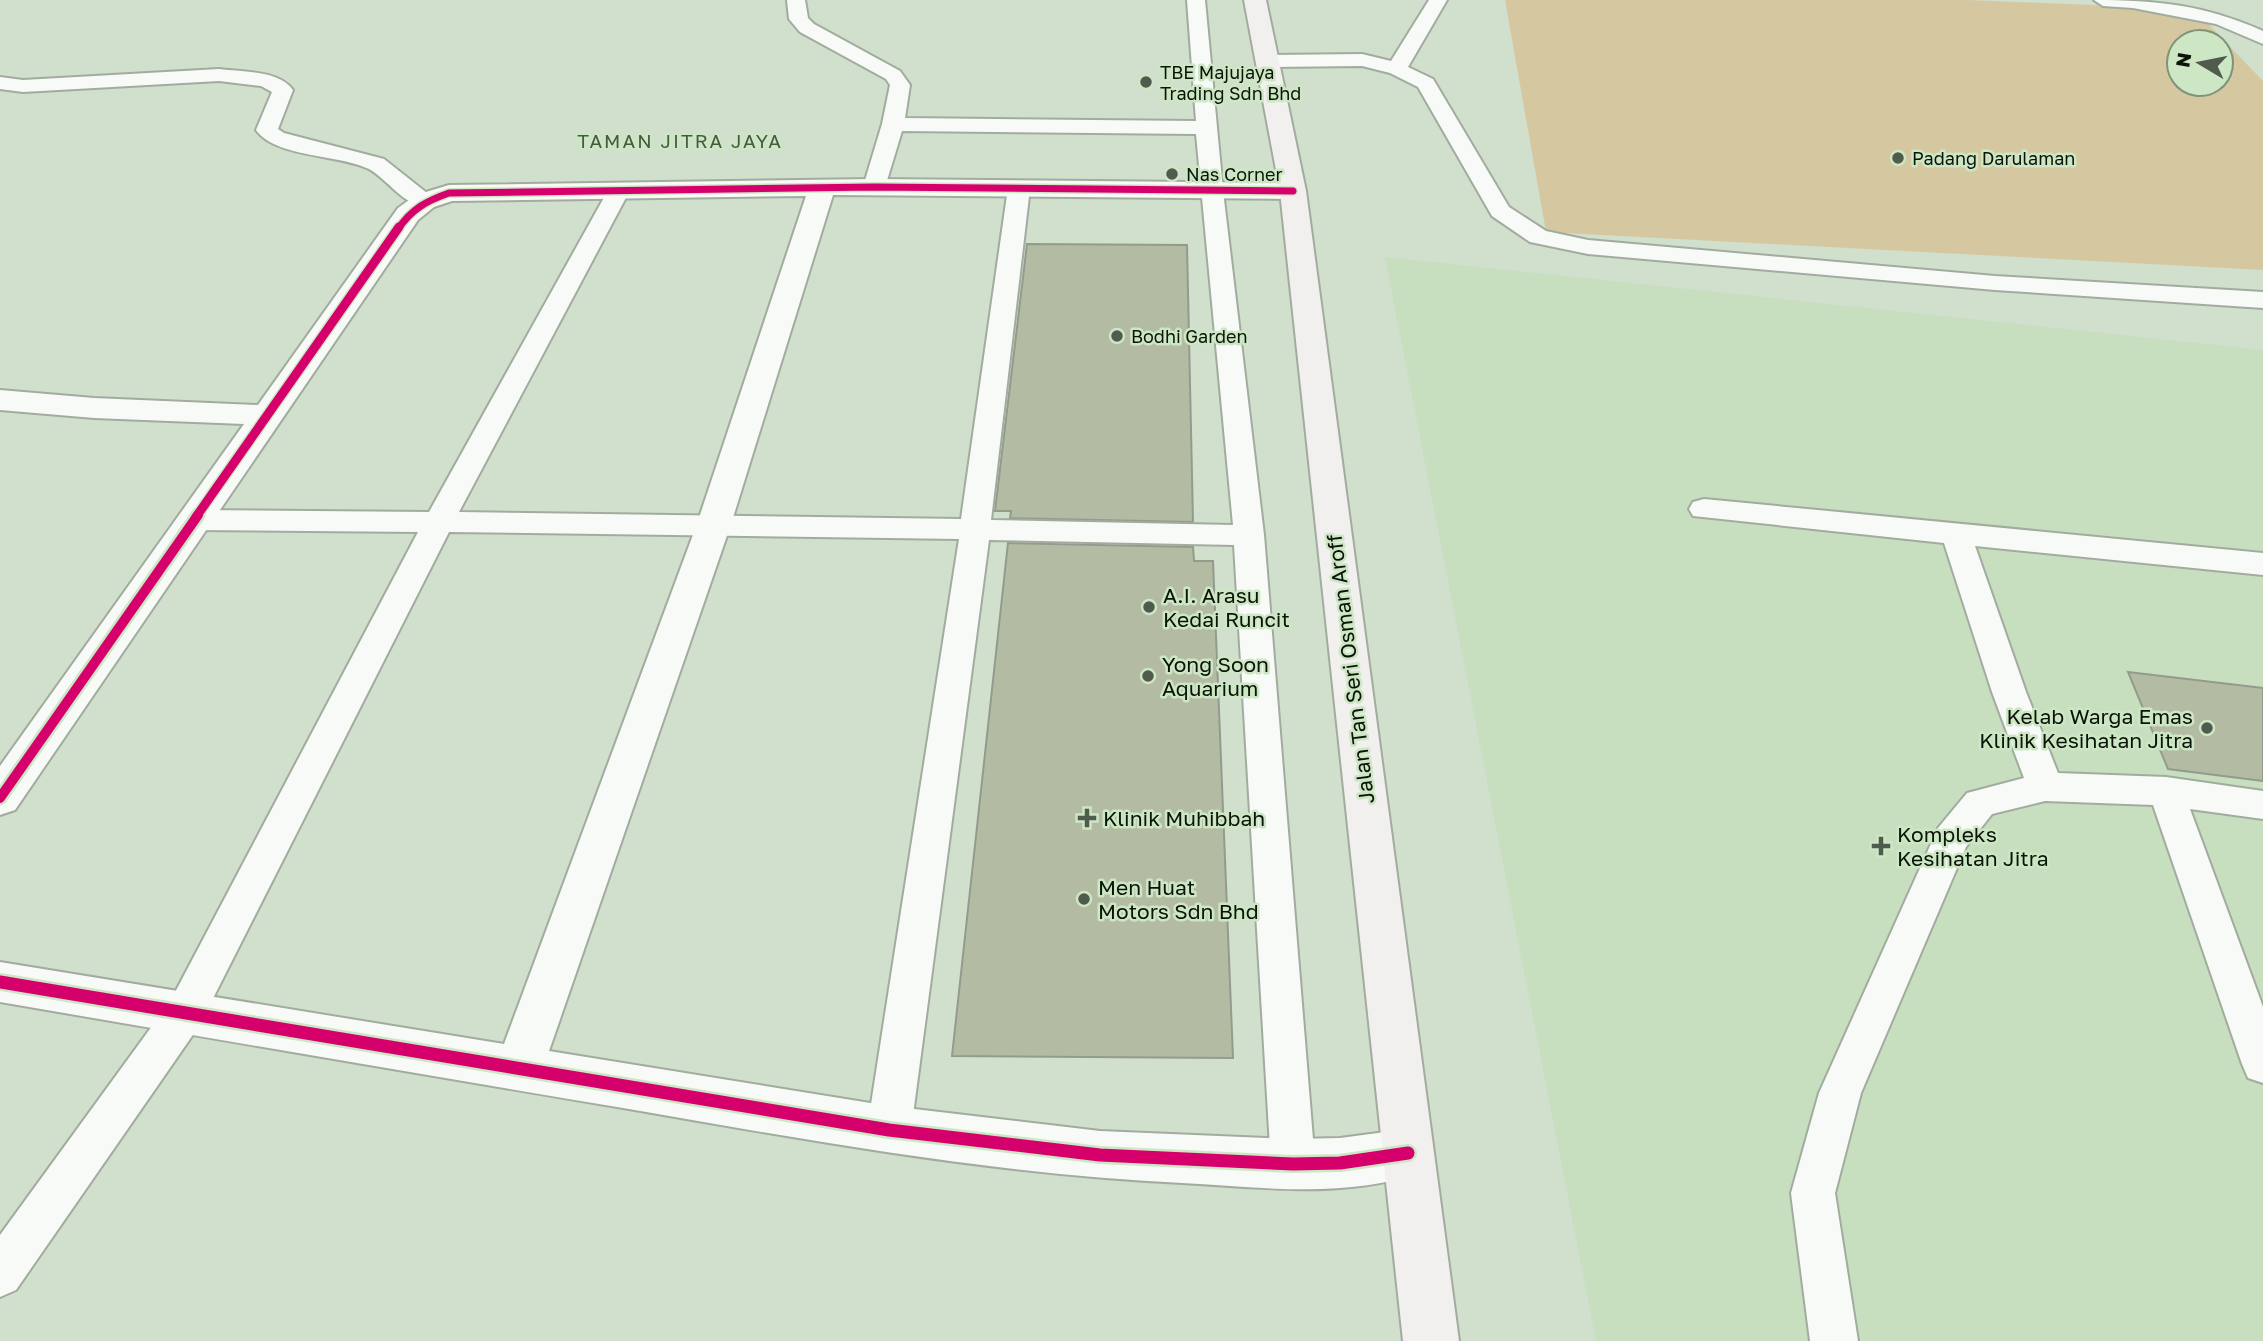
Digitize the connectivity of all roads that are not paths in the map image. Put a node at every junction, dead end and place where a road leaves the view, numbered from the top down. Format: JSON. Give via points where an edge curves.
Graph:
{"nodes":[{"id":1,"x":796,"y":0,"type":"edge"},
{"id":2,"x":1196,"y":0,"type":"edge"},
{"id":3,"x":1255,"y":0,"type":"edge"},
{"id":4,"x":1438,"y":0,"type":"edge"},
{"id":5,"x":2103,"y":0,"type":"edge"},
{"id":6,"x":2263,"y":38,"type":"edge"},
{"id":7,"x":1267,"y":61,"type":"junction"},
{"id":8,"x":1397,"y":69,"type":"junction"},
{"id":9,"x":0,"y":83,"type":"edge"},
{"id":10,"x":892,"y":124,"type":"junction"},
{"id":11,"x":1207,"y":128,"type":"junction"},
{"id":12,"x":874,"y":187,"type":"junction"},
{"id":13,"x":822,"y":188,"type":"junction"},
{"id":14,"x":1018,"y":188,"type":"junction"},
{"id":15,"x":620,"y":190,"type":"junction"},
{"id":16,"x":1212,"y":191,"type":"junction"},
{"id":17,"x":1293,"y":191,"type":"junction"},
{"id":18,"x":425,"y":201,"type":"junction"},
{"id":19,"x":2263,"y":300,"type":"edge"},
{"id":20,"x":0,"y":400,"type":"edge"},
{"id":21,"x":268,"y":415,"type":"junction"},
{"id":22,"x":1703,"y":509,"type":"dead end"},
{"id":23,"x":195,"y":520,"type":"junction"},
{"id":24,"x":438,"y":523,"type":"junction"},
{"id":25,"x":714,"y":524,"type":"junction"},
{"id":26,"x":975,"y":530,"type":"junction"},
{"id":27,"x":1956,"y":534,"type":"junction"},
{"id":28,"x":1249,"y":535,"type":"junction"},
{"id":29,"x":2263,"y":564,"type":"edge"},
{"id":30,"x":2045,"y":787,"type":"junction"},
{"id":31,"x":2166,"y":791,"type":"junction"},
{"id":32,"x":0,"y":798,"type":"edge"},
{"id":33,"x":2263,"y":805,"type":"edge"},
{"id":34,"x":0,"y":982,"type":"edge"},
{"id":35,"x":185,"y":1013,"type":"junction"},
{"id":36,"x":2263,"y":1063,"type":"edge"},
{"id":37,"x":519,"y":1069,"type":"junction"},
{"id":38,"x":890,"y":1130,"type":"junction"},
{"id":39,"x":1408,"y":1153,"type":"junction"},
{"id":40,"x":1293,"y":1164,"type":"junction"},
{"id":41,"x":0,"y":1274,"type":"edge"},
{"id":42,"x":1431,"y":1341,"type":"edge"},
{"id":43,"x":1834,"y":1341,"type":"edge"}],
"edges":[{"from":1,"to":10,"type":"lane","via":[[799,19],[807,28],[893,75],[900,85]]},
{"from":2,"to":11,"type":"lane"},
{"from":3,"to":7,"type":"main road","name":"Jalan Tan Seri Osman Aroff"},
{"from":4,"to":8,"type":"lane"},
{"from":5,"to":6,"type":"lane","via":[[2221,19]]},
{"from":7,"to":8,"type":"lane","via":[[1362,60]]},
{"from":7,"to":17,"type":"main road","name":"Jalan Tan Seri Osman Aroff"},
{"from":8,"to":19,"type":"lane","via":[[1426,83],[1500,211],[1538,237],[1588,247],[1995,283]]},
{"from":9,"to":18,"type":"lane","via":[[23,86],[219,75],[266,81],[283,90],[267,130],[276,138],[376,164]]},
{"from":10,"to":11,"type":"lane"},
{"from":10,"to":12,"type":"lane"},
{"from":11,"to":16,"type":"lane"},
{"from":12,"to":13,"type":"street"},
{"from":12,"to":14,"type":"street"},
{"from":13,"to":15,"type":"street"},
{"from":13,"to":25,"type":"street"},
{"from":14,"to":16,"type":"street"},
{"from":14,"to":26,"type":"lane"},
{"from":15,"to":18,"type":"street","via":[[449,193]]},
{"from":15,"to":24,"type":"lane"},
{"from":16,"to":17,"type":"street"},
{"from":16,"to":28,"type":"lane"},
{"from":17,"to":39,"type":"main road","name":"Jalan Tan Seri Osman Aroff"},
{"from":18,"to":21,"type":"street","via":[[408,214]]},
{"from":20,"to":21,"type":"street"},
{"from":21,"to":23,"type":"street"},
{"from":22,"to":27,"type":"lane"},
{"from":23,"to":24,"type":"lane"},
{"from":23,"to":32,"type":"street"},
{"from":24,"to":25,"type":"lane"},
{"from":24,"to":35,"type":"lane"},
{"from":25,"to":26,"type":"lane"},
{"from":25,"to":37,"type":"street"},
{"from":26,"to":28,"type":"lane"},
{"from":26,"to":38,"type":"lane"},
{"from":27,"to":29,"type":"lane"},
{"from":27,"to":30,"type":"lane"},
{"from":28,"to":40,"type":"lane"},
{"from":30,"to":31,"type":"lane"},
{"from":30,"to":43,"type":"lane","via":[[1980,803],[1951,839],[1840,1093],[1813,1193]]},
{"from":31,"to":33,"type":"lane"},
{"from":31,"to":36,"type":"lane"},
{"from":34,"to":35,"type":"street"},
{"from":35,"to":37,"type":"street"},
{"from":35,"to":41,"type":"lane"},
{"from":37,"to":38,"type":"street"},
{"from":38,"to":40,"type":"street","via":[[1100,1155]]},
{"from":39,"to":40,"type":"street"},
{"from":39,"to":42,"type":"main road","name":"Jalan Tan Seri Osman Aroff"}]}
